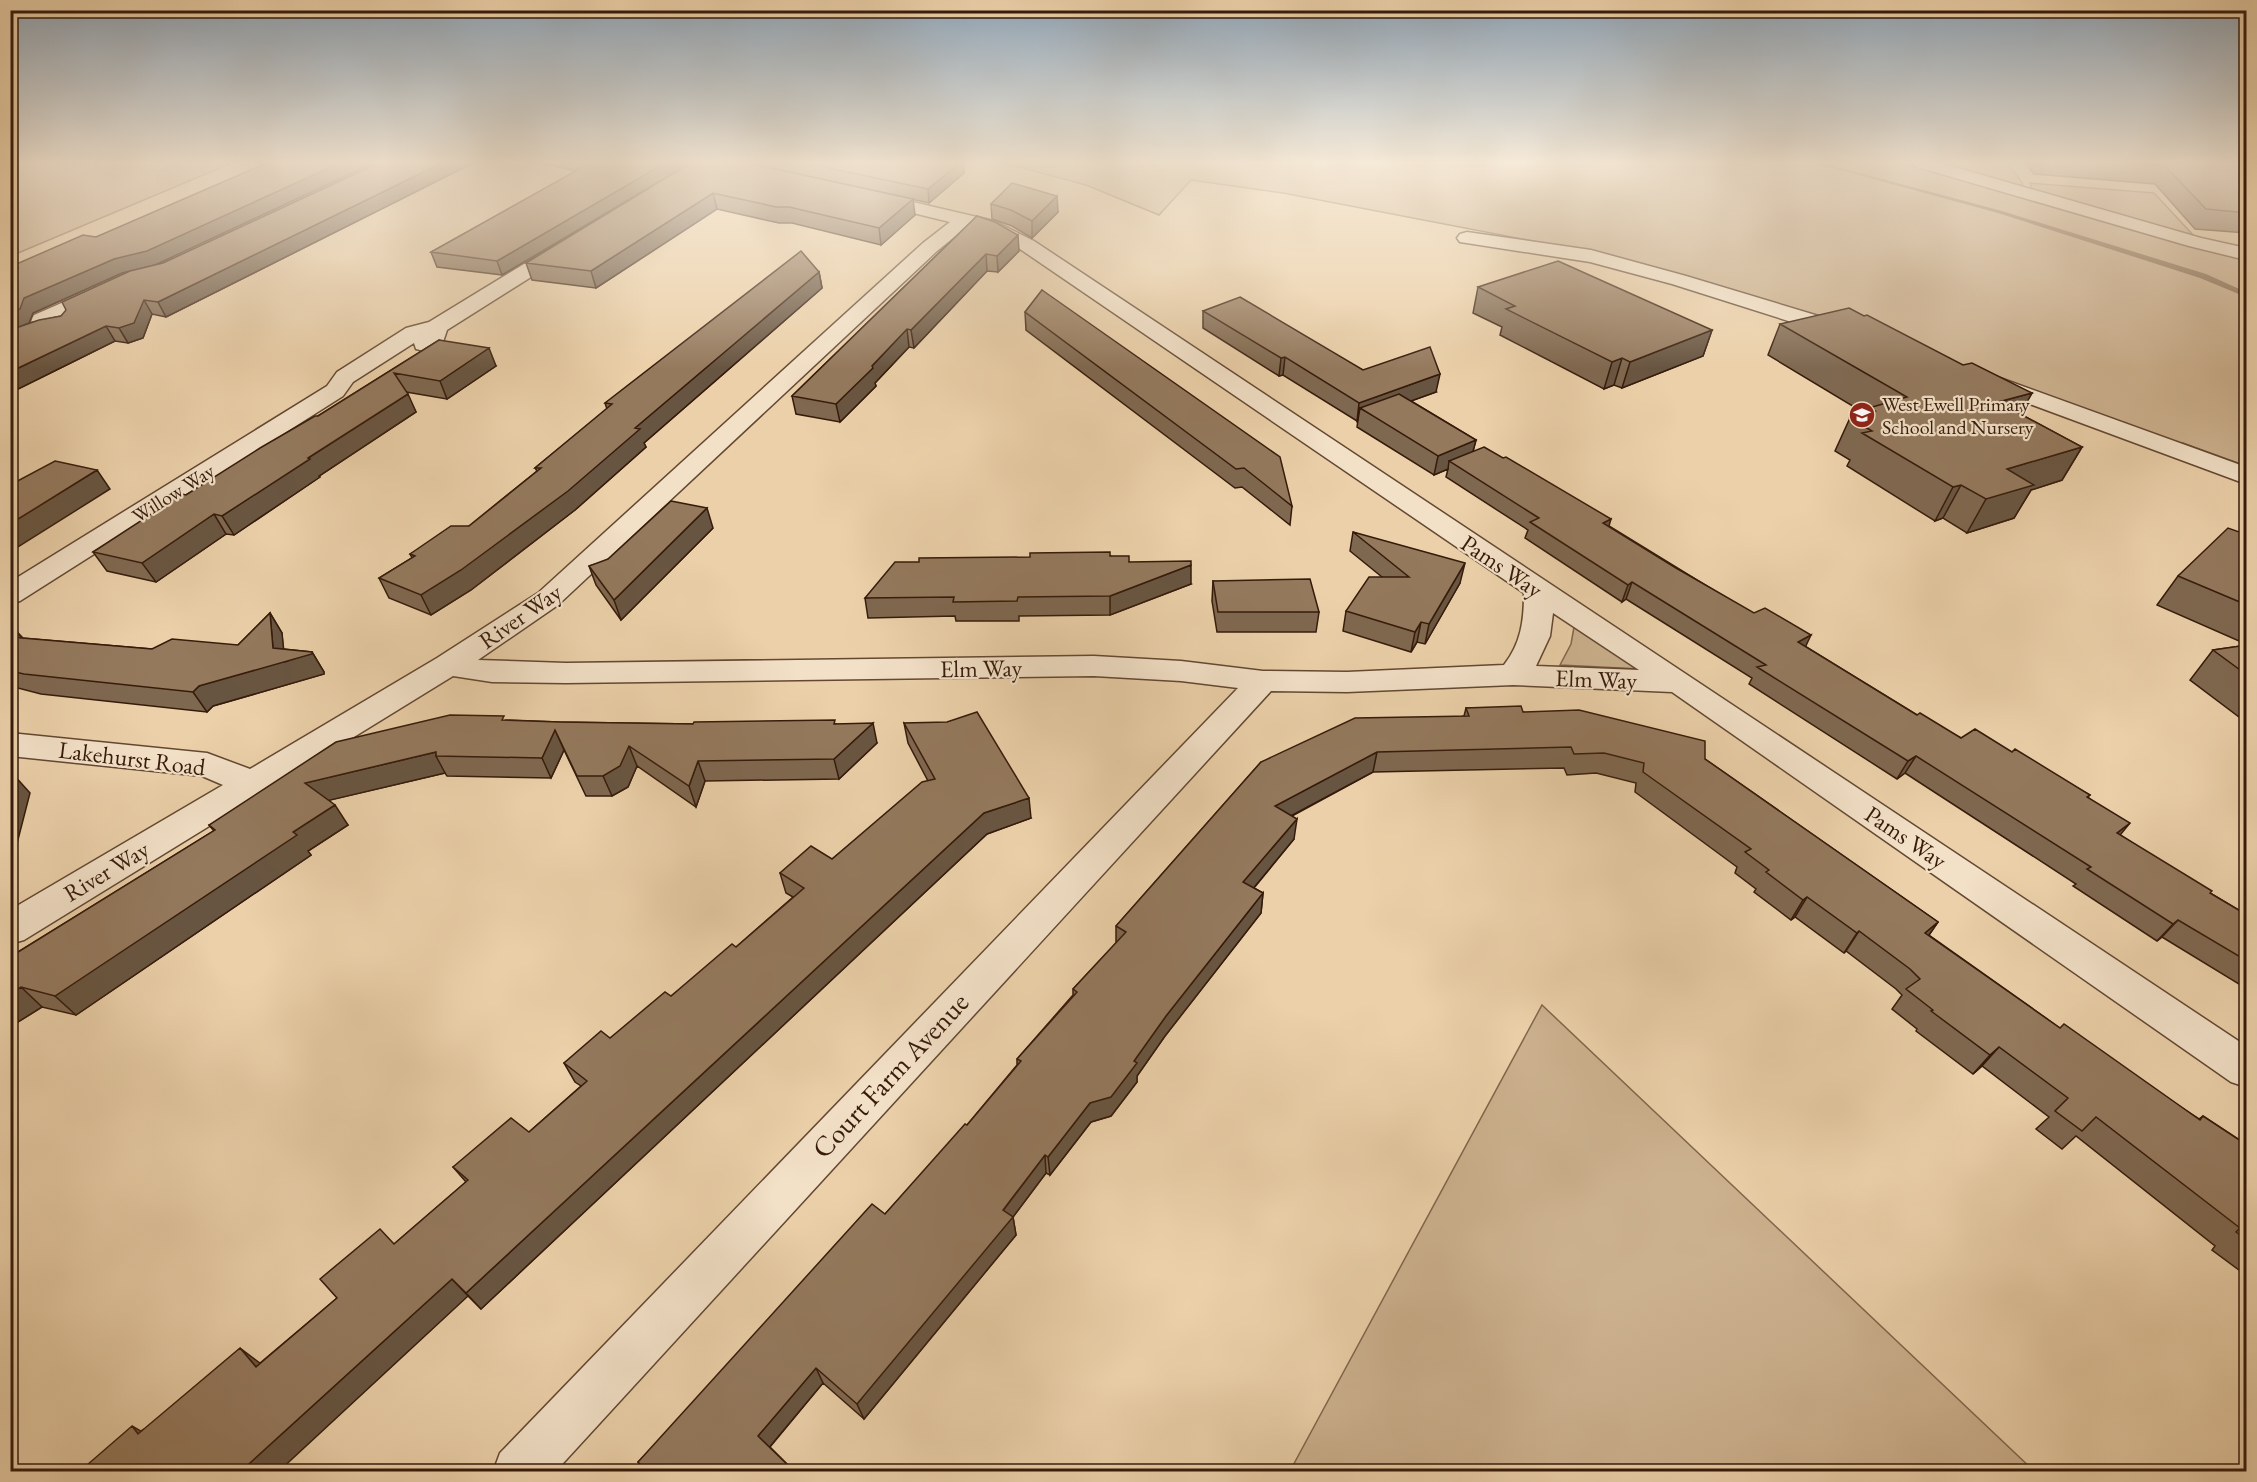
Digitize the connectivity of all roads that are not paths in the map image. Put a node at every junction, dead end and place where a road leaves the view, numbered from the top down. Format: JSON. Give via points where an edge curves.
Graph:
{"nodes":[{"id":1,"x":950,"y":231,"type":"edge"},
{"id":2,"x":1001,"y":231,"type":"edge"},
{"id":3,"x":2159,"y":231,"type":"edge"},
{"id":4,"x":581,"y":237,"type":"edge"},
{"id":5,"x":1467,"y":238,"type":"dead end"},
{"id":6,"x":2247,"y":254,"type":"edge"},
{"id":7,"x":121,"y":290,"type":"edge"},
{"id":8,"x":21,"y":338,"type":"edge"},
{"id":9,"x":1864,"y":338,"type":"edge"},
{"id":10,"x":1965,"y":372,"type":"edge"},
{"id":11,"x":2247,"y":476,"type":"edge"},
{"id":12,"x":1538,"y":590,"type":"junction"},
{"id":13,"x":10,"y":595,"type":"edge"},
{"id":14,"x":448,"y":665,"type":"junction"},
{"id":15,"x":1513,"y":675,"type":"junction"},
{"id":16,"x":1263,"y":681,"type":"junction"},
{"id":17,"x":1678,"y":682,"type":"junction"},
{"id":18,"x":10,"y":744,"type":"edge"},
{"id":19,"x":252,"y":783,"type":"junction"},
{"id":20,"x":10,"y":929,"type":"edge"},
{"id":21,"x":2247,"y":1069,"type":"edge"},
{"id":22,"x":519,"y":1472,"type":"edge"}],
"edges":[{"from":1,"to":14,"type":"street","name":"River Way","via":[[548,599]]},
{"from":2,"to":12,"type":"street","name":"Pams Way"},
{"from":3,"to":6,"type":"street"},
{"from":4,"to":13,"type":"street","name":"Willow Way","via":[[437,327],[414,333],[345,377],[335,391]]},
{"from":5,"to":9,"type":"street","via":[[1591,256]]},
{"from":7,"to":8,"type":"street","via":[[72,322],[42,328]]},
{"from":10,"to":11,"type":"street"},
{"from":12,"to":15,"type":"street","name":"Elm Way","via":[[1539,621],[1531,652]]},
{"from":12,"to":17,"type":"street","name":"Pams Way"},
{"from":14,"to":16,"type":"street","name":"Elm Way","via":[[534,673],[1094,666]]},
{"from":14,"to":19,"type":"street","name":"River Way"},
{"from":15,"to":16,"type":"street","name":"Elm Way","via":[[1347,682]]},
{"from":15,"to":17,"type":"street","name":"Elm Way"},
{"from":16,"to":22,"type":"street","name":"Court Farm Avenue"},
{"from":17,"to":21,"type":"street","name":"Pams Way"},
{"from":18,"to":19,"type":"street","name":"Lakehurst Road","via":[[207,765]]},
{"from":19,"to":20,"type":"street","name":"River Way"}]}
